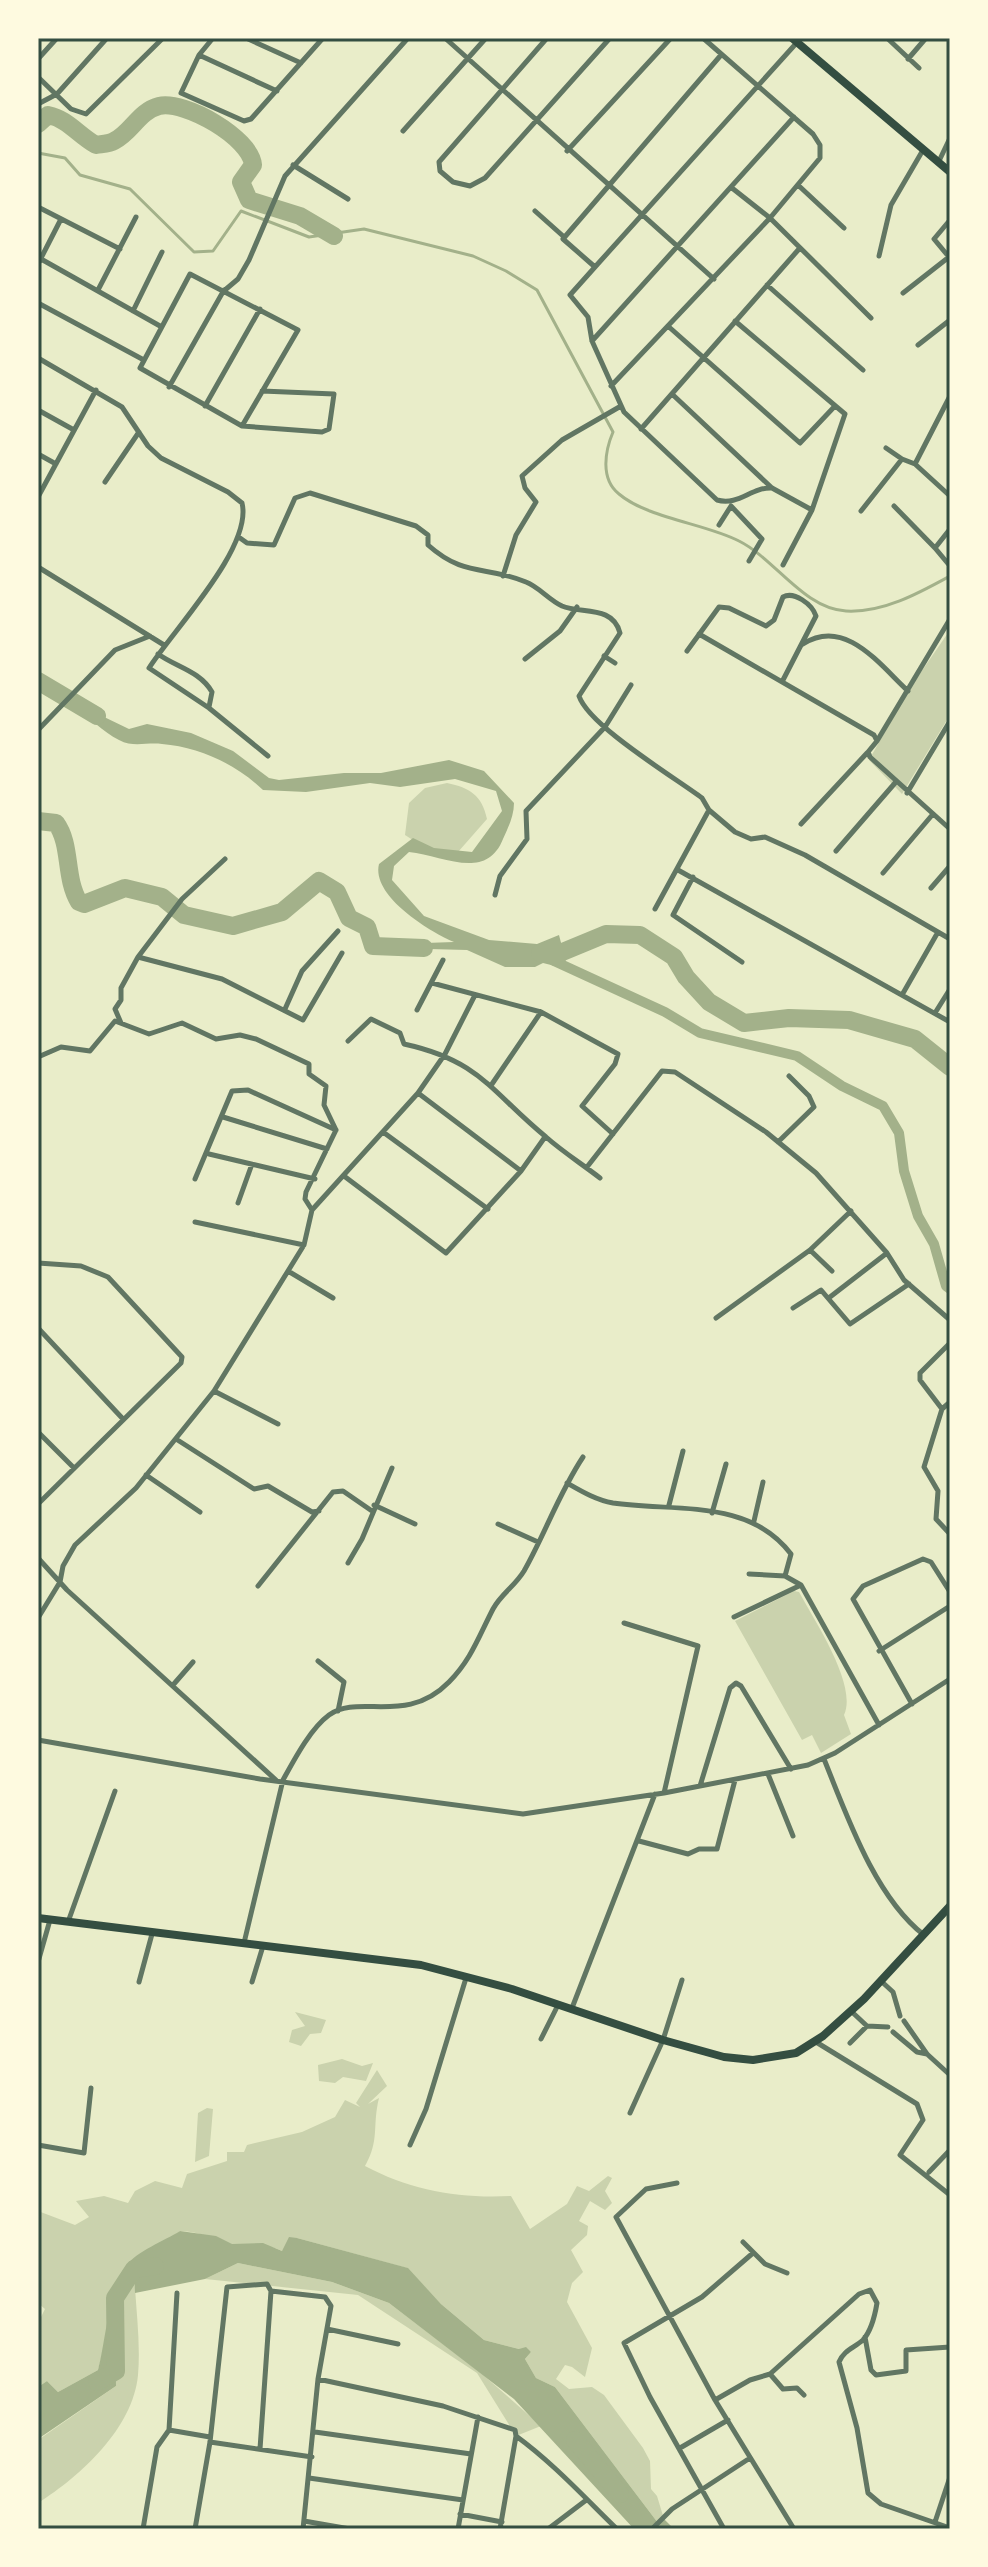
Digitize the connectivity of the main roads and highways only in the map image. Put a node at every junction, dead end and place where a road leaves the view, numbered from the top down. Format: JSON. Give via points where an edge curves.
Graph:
{"nodes":[{"id":1,"x":797,"y":39,"type":"edge"},
{"id":2,"x":950,"y":172,"type":"edge"},
{"id":3,"x":950,"y":1906,"type":"edge"},
{"id":4,"x":38,"y":1918,"type":"edge"}],
"edges":[{"from":1,"to":2,"type":"main road"},
{"from":3,"to":4,"type":"main road","via":[[852,2012],[816,2042],[796,2053],[753,2060],[663,2040],[421,1965]]}]}
